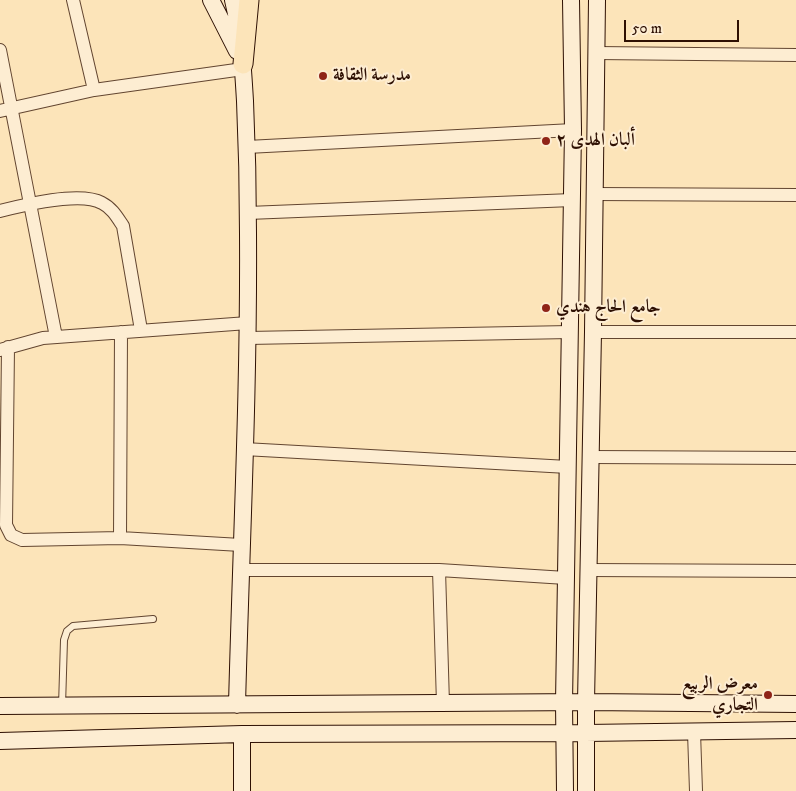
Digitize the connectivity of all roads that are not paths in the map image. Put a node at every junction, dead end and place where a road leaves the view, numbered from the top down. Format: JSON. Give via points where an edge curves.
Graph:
{"nodes":[{"id":1,"x":73,"y":0,"type":"edge"},
{"id":2,"x":211,"y":0,"type":"edge"},
{"id":3,"x":232,"y":0,"type":"edge"},
{"id":4,"x":249,"y":0,"type":"edge"},
{"id":5,"x":571,"y":0,"type":"edge"},
{"id":6,"x":597,"y":0,"type":"edge"},
{"id":7,"x":0,"y":50,"type":"edge"},
{"id":8,"x":596,"y":53,"type":"junction"},
{"id":9,"x":796,"y":55,"type":"edge"},
{"id":10,"x":243,"y":66,"type":"junction"},
{"id":11,"x":94,"y":90,"type":"junction"},
{"id":12,"x":5,"y":110,"type":"edge"},
{"id":13,"x":573,"y":130,"type":"junction"},
{"id":14,"x":247,"y":147,"type":"junction"},
{"id":15,"x":594,"y":194,"type":"junction"},
{"id":16,"x":796,"y":195,"type":"edge"},
{"id":17,"x":572,"y":200,"type":"junction"},
{"id":18,"x":29,"y":203,"type":"junction"},
{"id":19,"x":0,"y":211,"type":"edge"},
{"id":20,"x":248,"y":213,"type":"junction"},
{"id":21,"x":141,"y":330,"type":"junction"},
{"id":22,"x":248,"y":330,"type":"junction"},
{"id":23,"x":121,"y":332,"type":"junction"},
{"id":24,"x":570,"y":332,"type":"junction"},
{"id":25,"x":593,"y":332,"type":"junction"},
{"id":26,"x":796,"y":332,"type":"edge"},
{"id":27,"x":56,"y":337,"type":"junction"},
{"id":28,"x":4,"y":349,"type":"edge"},
{"id":29,"x":244,"y":449,"type":"junction"},
{"id":30,"x":590,"y":457,"type":"junction"},
{"id":31,"x":796,"y":458,"type":"edge"},
{"id":32,"x":568,"y":467,"type":"junction"},
{"id":33,"x":120,"y":538,"type":"junction"},
{"id":34,"x":241,"y":545,"type":"junction"},
{"id":35,"x":241,"y":570,"type":"junction"},
{"id":36,"x":439,"y":570,"type":"junction"},
{"id":37,"x":588,"y":570,"type":"junction"},
{"id":38,"x":796,"y":571,"type":"edge"},
{"id":39,"x":566,"y":578,"type":"junction"},
{"id":40,"x":153,"y":619,"type":"dead end"},
{"id":41,"x":586,"y":702,"type":"junction"},
{"id":42,"x":564,"y":703,"type":"junction"},
{"id":43,"x":442,"y":704,"type":"junction"},
{"id":44,"x":796,"y":704,"type":"edge"},
{"id":45,"x":238,"y":705,"type":"junction"},
{"id":46,"x":0,"y":706,"type":"edge"},
{"id":47,"x":62,"y":707,"type":"junction"},
{"id":48,"x":796,"y":730,"type":"edge"},
{"id":49,"x":694,"y":732,"type":"junction"},
{"id":50,"x":564,"y":733,"type":"junction"},
{"id":51,"x":586,"y":733,"type":"junction"},
{"id":52,"x":242,"y":734,"type":"junction"},
{"id":53,"x":0,"y":741,"type":"edge"},
{"id":54,"x":242,"y":791,"type":"edge"},
{"id":55,"x":565,"y":791,"type":"edge"},
{"id":56,"x":586,"y":791,"type":"edge"},
{"id":57,"x":696,"y":791,"type":"edge"}],
"edges":[{"from":1,"to":11,"type":"street"},
{"from":2,"to":10,"type":"main road"},
{"from":3,"to":10,"type":"main road"},
{"from":4,"to":10,"type":"main road"},
{"from":5,"to":13,"type":"main road"},
{"from":6,"to":8,"type":"main road"},
{"from":7,"to":12,"type":"street"},
{"from":8,"to":9,"type":"street"},
{"from":8,"to":15,"type":"main road"},
{"from":10,"to":11,"type":"street"},
{"from":10,"to":14,"type":"main road"},
{"from":11,"to":12,"type":"street"},
{"from":12,"to":18,"type":"street"},
{"from":13,"to":14,"type":"street"},
{"from":13,"to":17,"type":"main road"},
{"from":14,"to":20,"type":"main road"},
{"from":15,"to":16,"type":"street"},
{"from":15,"to":25,"type":"main road"},
{"from":17,"to":20,"type":"street"},
{"from":17,"to":24,"type":"main road"},
{"from":18,"to":19,"type":"street"},
{"from":18,"to":21,"type":"street","via":[[89,198],[114,212],[122,226]]},
{"from":18,"to":27,"type":"street"},
{"from":20,"to":22,"type":"main road"},
{"from":21,"to":22,"type":"street"},
{"from":21,"to":23,"type":"street"},
{"from":22,"to":24,"type":"street"},
{"from":22,"to":29,"type":"main road"},
{"from":23,"to":27,"type":"street"},
{"from":23,"to":33,"type":"street"},
{"from":24,"to":32,"type":"main road"},
{"from":25,"to":26,"type":"street"},
{"from":25,"to":30,"type":"main road"},
{"from":27,"to":28,"type":"street"},
{"from":28,"to":33,"type":"street","via":[[6,525],[11,535],[22,540]]},
{"from":29,"to":32,"type":"street"},
{"from":29,"to":34,"type":"main road"},
{"from":30,"to":31,"type":"street"},
{"from":30,"to":37,"type":"main road"},
{"from":32,"to":39,"type":"main road"},
{"from":33,"to":34,"type":"street"},
{"from":34,"to":35,"type":"main road"},
{"from":35,"to":36,"type":"street"},
{"from":35,"to":45,"type":"main road"},
{"from":36,"to":39,"type":"street"},
{"from":36,"to":43,"type":"street"},
{"from":37,"to":38,"type":"street"},
{"from":37,"to":41,"type":"main road"},
{"from":39,"to":42,"type":"main road"},
{"from":40,"to":47,"type":"lane","via":[[73,626],[67,631]]},
{"from":41,"to":42,"type":"main road"},
{"from":41,"to":44,"type":"main road"},
{"from":41,"to":51,"type":"main road"},
{"from":42,"to":43,"type":"main road"},
{"from":42,"to":50,"type":"main road"},
{"from":43,"to":45,"type":"main road"},
{"from":45,"to":47,"type":"main road"},
{"from":46,"to":47,"type":"main road"},
{"from":48,"to":49,"type":"main road"},
{"from":49,"to":51,"type":"main road"},
{"from":49,"to":57,"type":"street"},
{"from":50,"to":51,"type":"main road"},
{"from":50,"to":52,"type":"main road"},
{"from":50,"to":55,"type":"main road"},
{"from":51,"to":56,"type":"main road"},
{"from":52,"to":53,"type":"main road"},
{"from":52,"to":54,"type":"main road"}]}
